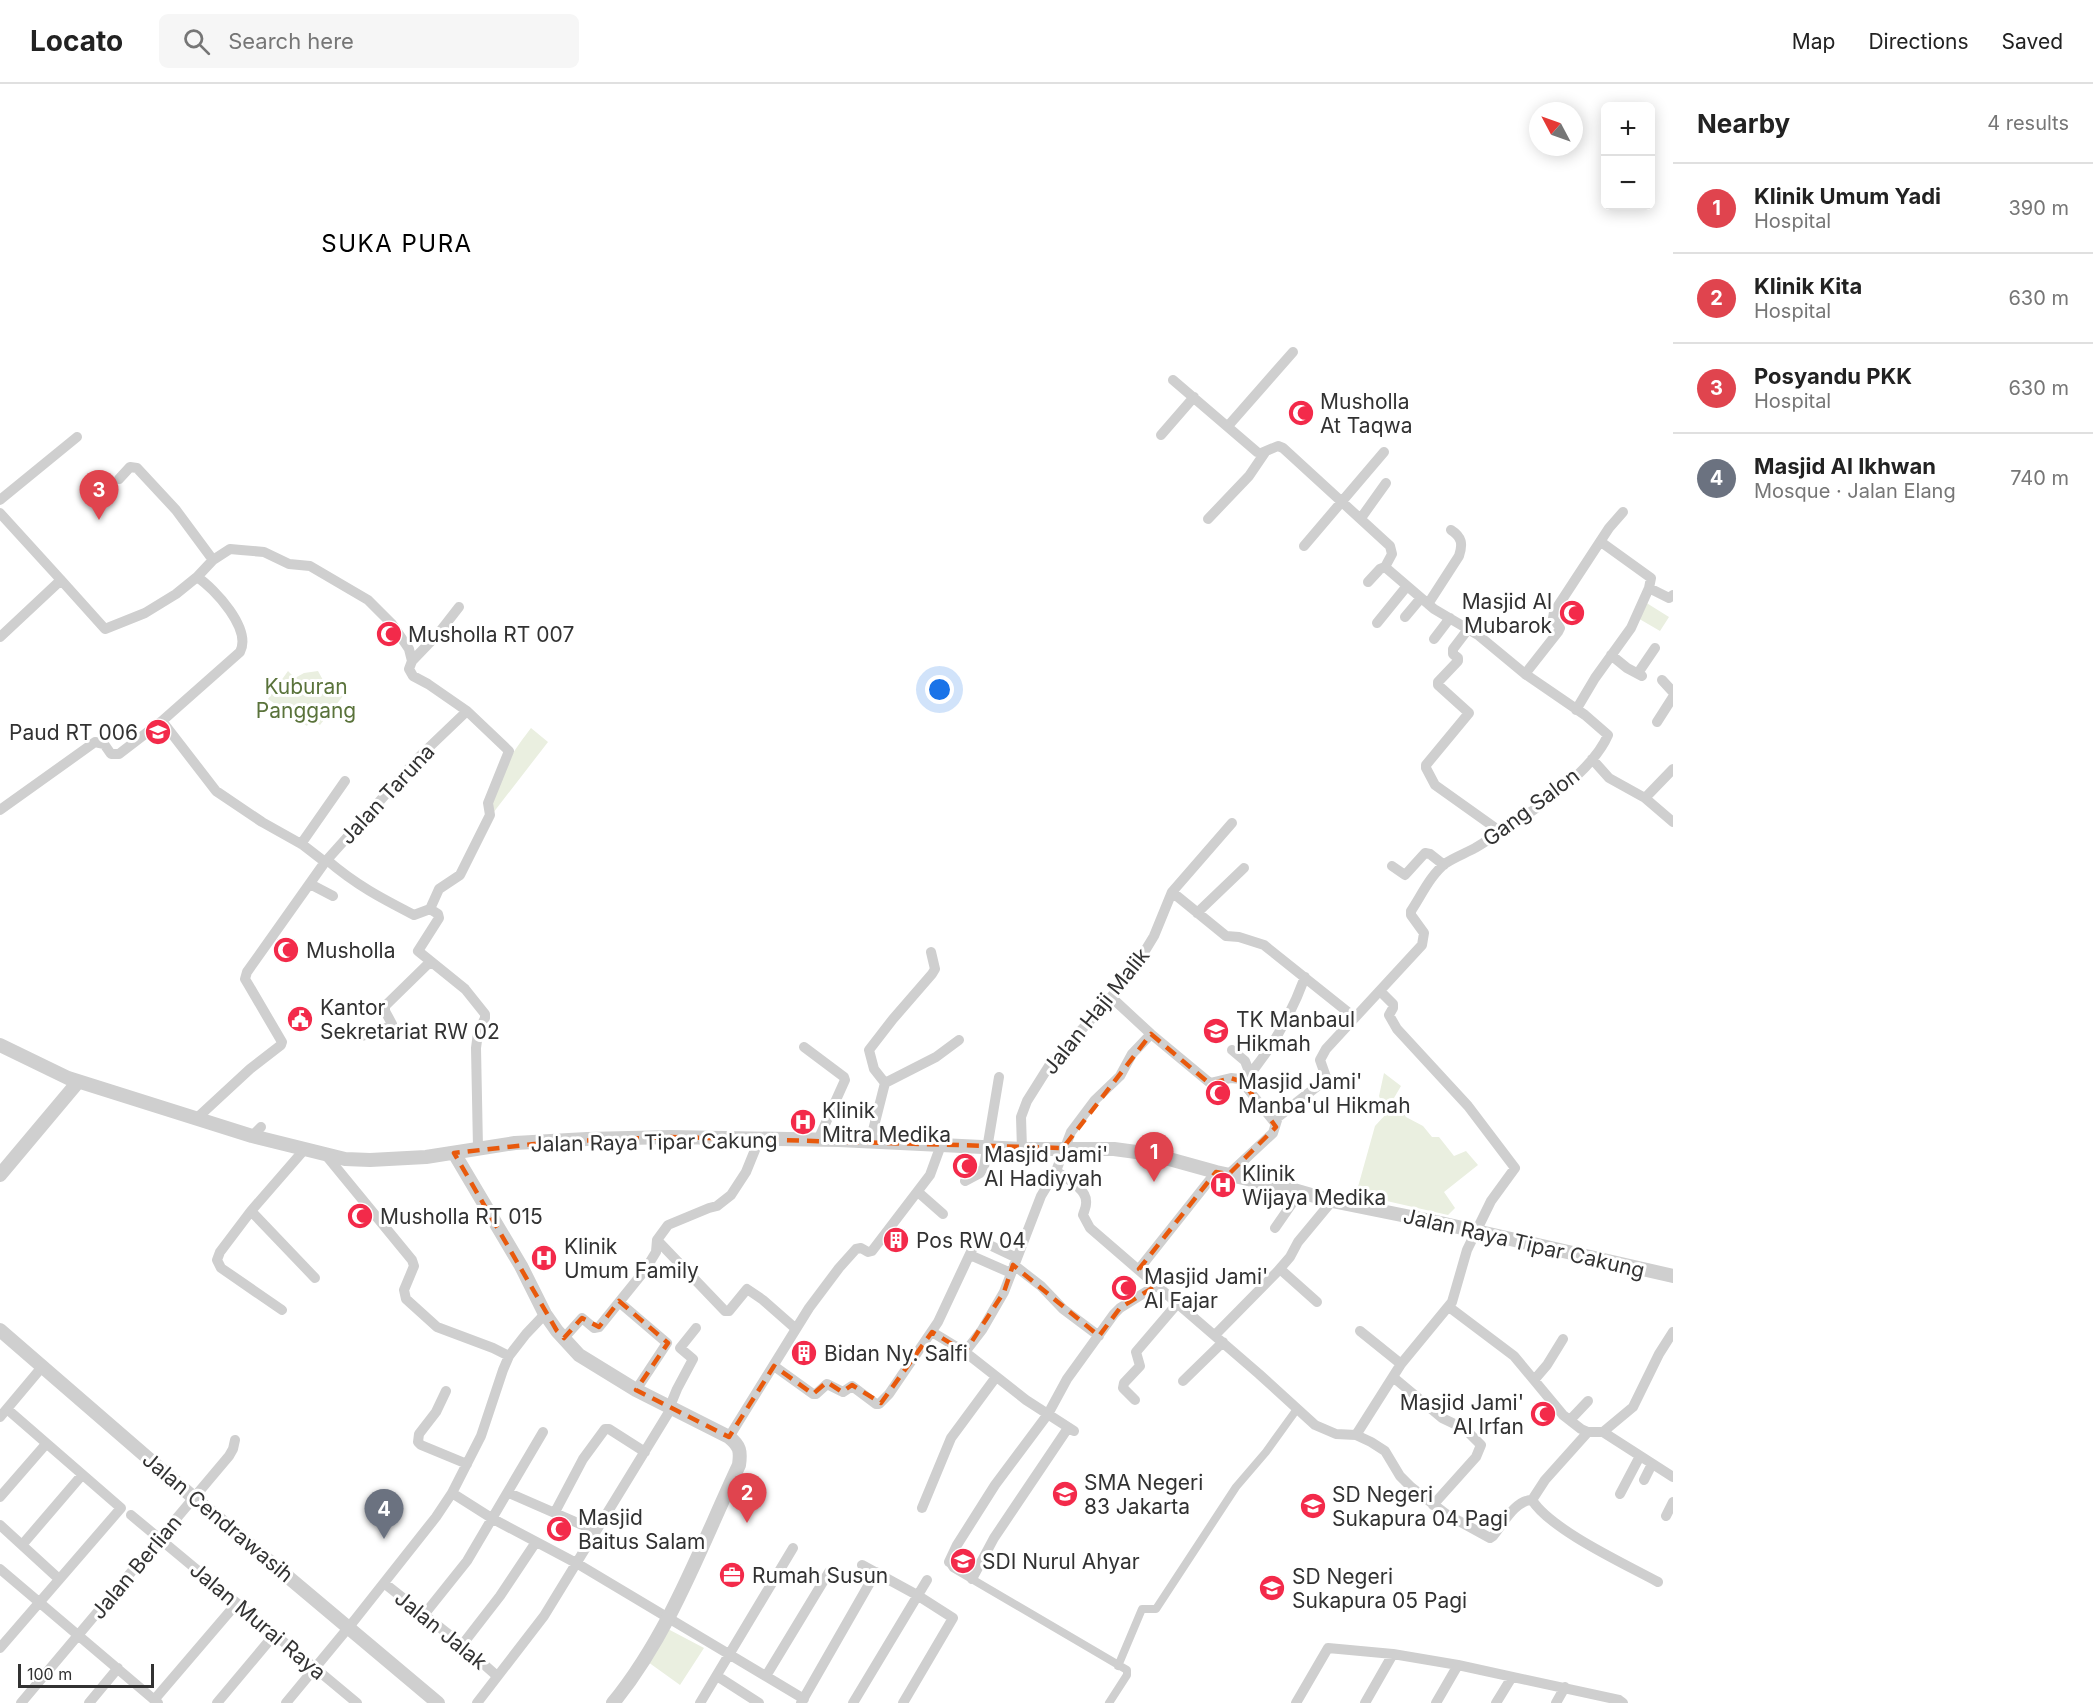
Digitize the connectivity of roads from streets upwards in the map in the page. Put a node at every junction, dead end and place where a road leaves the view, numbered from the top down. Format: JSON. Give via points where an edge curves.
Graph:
{"nodes":[{"id":1,"x":1293,"y":352,"type":"dead end"},
{"id":2,"x":1173,"y":380,"type":"dead end"},
{"id":3,"x":1194,"y":397,"type":"junction"},
{"id":4,"x":1228,"y":426,"type":"junction"},
{"id":5,"x":1161,"y":435,"type":"dead end"},
{"id":6,"x":77,"y":437,"type":"dead end"},
{"id":7,"x":1266,"y":451,"type":"junction"},
{"id":8,"x":1384,"y":452,"type":"dead end"},
{"id":9,"x":119,"y":479,"type":"dead end"},
{"id":10,"x":1386,"y":483,"type":"dead end"},
{"id":11,"x":0,"y":500,"type":"edge"},
{"id":12,"x":1342,"y":501,"type":"junction"},
{"id":13,"x":1623,"y":512,"type":"dead end"},
{"id":14,"x":0,"y":513,"type":"edge"},
{"id":15,"x":1360,"y":518,"type":"junction"},
{"id":16,"x":1208,"y":519,"type":"dead end"},
{"id":17,"x":1451,"y":530,"type":"dead end"},
{"id":18,"x":1601,"y":542,"type":"junction"},
{"id":19,"x":1304,"y":546,"type":"dead end"},
{"id":20,"x":213,"y":560,"type":"junction"},
{"id":21,"x":1385,"y":567,"type":"junction"},
{"id":22,"x":197,"y":577,"type":"junction"},
{"id":23,"x":63,"y":582,"type":"junction"},
{"id":24,"x":1368,"y":582,"type":"dead end"},
{"id":25,"x":1407,"y":586,"type":"junction"},
{"id":26,"x":1649,"y":588,"type":"junction"},
{"id":27,"x":1673,"y":595,"type":"edge"},
{"id":28,"x":1424,"y":601,"type":"junction"},
{"id":29,"x":459,"y":607,"type":"dead end"},
{"id":30,"x":1405,"y":617,"type":"dead end"},
{"id":31,"x":1450,"y":618,"type":"junction"},
{"id":32,"x":1377,"y":623,"type":"dead end"},
{"id":33,"x":1469,"y":628,"type":"junction"},
{"id":34,"x":0,"y":636,"type":"edge"},
{"id":35,"x":1434,"y":639,"type":"dead end"},
{"id":36,"x":1655,"y":648,"type":"dead end"},
{"id":37,"x":1611,"y":655,"type":"junction"},
{"id":38,"x":412,"y":661,"type":"junction"},
{"id":39,"x":1525,"y":674,"type":"junction"},
{"id":40,"x":1670,"y":688,"type":"edge"},
{"id":41,"x":1576,"y":710,"type":"junction"},
{"id":42,"x":467,"y":711,"type":"junction"},
{"id":43,"x":162,"y":721,"type":"junction"},
{"id":44,"x":1657,"y":722,"type":"dead end"},
{"id":45,"x":1592,"y":759,"type":"junction"},
{"id":46,"x":1673,"y":769,"type":"edge"},
{"id":47,"x":345,"y":781,"type":"dead end"},
{"id":48,"x":1645,"y":798,"type":"junction"},
{"id":49,"x":0,"y":810,"type":"edge"},
{"id":50,"x":1673,"y":822,"type":"edge"},
{"id":51,"x":1232,"y":823,"type":"dead end"},
{"id":52,"x":1501,"y":832,"type":"junction"},
{"id":53,"x":301,"y":844,"type":"junction"},
{"id":54,"x":326,"y":861,"type":"junction"},
{"id":55,"x":1444,"y":865,"type":"junction"},
{"id":56,"x":1392,"y":866,"type":"dead end"},
{"id":57,"x":1244,"y":868,"type":"dead end"},
{"id":58,"x":310,"y":884,"type":"junction"},
{"id":59,"x":1172,"y":892,"type":"junction"},
{"id":60,"x":333,"y":896,"type":"dead end"},
{"id":61,"x":430,"y":909,"type":"junction"},
{"id":62,"x":1197,"y":913,"type":"junction"},
{"id":63,"x":931,"y":952,"type":"dead end"},
{"id":64,"x":430,"y":962,"type":"junction"},
{"id":65,"x":1305,"y":977,"type":"junction"},
{"id":66,"x":1380,"y":991,"type":"junction"},
{"id":67,"x":1111,"y":997,"type":"junction"},
{"id":68,"x":1354,"y":1017,"type":"junction"},
{"id":69,"x":1151,"y":1034,"type":"junction"},
{"id":70,"x":362,"y":1035,"type":"dead end"},
{"id":71,"x":959,"y":1040,"type":"dead end"},
{"id":72,"x":0,"y":1045,"type":"edge"},
{"id":73,"x":804,"y":1047,"type":"dead end"},
{"id":74,"x":1232,"y":1050,"type":"dead end"},
{"id":75,"x":999,"y":1077,"type":"dead end"},
{"id":76,"x":1246,"y":1078,"type":"junction"},
{"id":77,"x":78,"y":1082,"type":"junction"},
{"id":78,"x":885,"y":1083,"type":"junction"},
{"id":79,"x":197,"y":1118,"type":"junction"},
{"id":80,"x":1275,"y":1123,"type":"junction"},
{"id":81,"x":759,"y":1140,"type":"junction"},
{"id":82,"x":818,"y":1140,"type":"junction"},
{"id":83,"x":870,"y":1142,"type":"junction"},
{"id":84,"x":941,"y":1145,"type":"junction"},
{"id":85,"x":987,"y":1147,"type":"junction"},
{"id":86,"x":478,"y":1148,"type":"junction"},
{"id":87,"x":1065,"y":1148,"type":"junction"},
{"id":88,"x":1022,"y":1149,"type":"junction"},
{"id":89,"x":304,"y":1150,"type":"junction"},
{"id":90,"x":454,"y":1153,"type":"junction"},
{"id":91,"x":326,"y":1154,"type":"junction"},
{"id":92,"x":1056,"y":1171,"type":"junction"},
{"id":93,"x":1222,"y":1173,"type":"junction"},
{"id":94,"x":0,"y":1175,"type":"edge"},
{"id":95,"x":965,"y":1181,"type":"dead end"},
{"id":96,"x":918,"y":1192,"type":"junction"},
{"id":97,"x":1300,"y":1192,"type":"junction"},
{"id":98,"x":1332,"y":1201,"type":"junction"},
{"id":99,"x":251,"y":1211,"type":"junction"},
{"id":100,"x":943,"y":1214,"type":"dead end"},
{"id":101,"x":1275,"y":1228,"type":"dead end"},
{"id":102,"x":1476,"y":1231,"type":"junction"},
{"id":103,"x":657,"y":1240,"type":"junction"},
{"id":104,"x":970,"y":1255,"type":"junction"},
{"id":105,"x":1014,"y":1265,"type":"junction"},
{"id":106,"x":1139,"y":1269,"type":"junction"},
{"id":107,"x":1280,"y":1269,"type":"junction"},
{"id":108,"x":1673,"y":1276,"type":"edge"},
{"id":109,"x":315,"y":1278,"type":"dead end"},
{"id":110,"x":1157,"y":1285,"type":"junction"},
{"id":111,"x":619,"y":1302,"type":"junction"},
{"id":112,"x":1317,"y":1302,"type":"dead end"},
{"id":113,"x":1177,"y":1304,"type":"junction"},
{"id":114,"x":1449,"y":1307,"type":"junction"},
{"id":115,"x":282,"y":1310,"type":"dead end"},
{"id":116,"x":545,"y":1314,"type":"junction"},
{"id":117,"x":696,"y":1328,"type":"dead end"},
{"id":118,"x":796,"y":1329,"type":"junction"},
{"id":119,"x":0,"y":1330,"type":"edge"},
{"id":120,"x":1360,"y":1331,"type":"dead end"},
{"id":121,"x":932,"y":1332,"type":"junction"},
{"id":122,"x":1673,"y":1332,"type":"edge"},
{"id":123,"x":1099,"y":1336,"type":"junction"},
{"id":124,"x":564,"y":1338,"type":"junction"},
{"id":125,"x":1219,"y":1339,"type":"junction"},
{"id":126,"x":1563,"y":1339,"type":"dead end"},
{"id":127,"x":965,"y":1352,"type":"junction"},
{"id":128,"x":509,"y":1356,"type":"junction"},
{"id":129,"x":1401,"y":1364,"type":"junction"},
{"id":130,"x":774,"y":1366,"type":"junction"},
{"id":131,"x":42,"y":1367,"type":"junction"},
{"id":132,"x":996,"y":1377,"type":"junction"},
{"id":133,"x":1393,"y":1377,"type":"junction"},
{"id":134,"x":1535,"y":1379,"type":"junction"},
{"id":135,"x":1183,"y":1381,"type":"dead end"},
{"id":136,"x":636,"y":1390,"type":"junction"},
{"id":137,"x":446,"y":1391,"type":"dead end"},
{"id":138,"x":1135,"y":1400,"type":"dead end"},
{"id":139,"x":1588,"y":1401,"type":"dead end"},
{"id":140,"x":671,"y":1407,"type":"junction"},
{"id":141,"x":1297,"y":1409,"type":"junction"},
{"id":142,"x":3,"y":1413,"type":"edge"},
{"id":143,"x":1048,"y":1414,"type":"junction"},
{"id":144,"x":1570,"y":1420,"type":"junction"},
{"id":145,"x":543,"y":1432,"type":"dead end"},
{"id":146,"x":1588,"y":1432,"type":"junction"},
{"id":147,"x":1603,"y":1432,"type":"junction"},
{"id":148,"x":1356,"y":1435,"type":"junction"},
{"id":149,"x":729,"y":1437,"type":"junction"},
{"id":150,"x":235,"y":1440,"type":"dead end"},
{"id":151,"x":46,"y":1444,"type":"junction"},
{"id":152,"x":645,"y":1452,"type":"junction"},
{"id":153,"x":1640,"y":1456,"type":"junction"},
{"id":154,"x":467,"y":1464,"type":"junction"},
{"id":155,"x":1652,"y":1464,"type":"junction"},
{"id":156,"x":82,"y":1475,"type":"junction"},
{"id":157,"x":1673,"y":1477,"type":"edge"},
{"id":158,"x":1644,"y":1480,"type":"dead end"},
{"id":159,"x":452,"y":1493,"type":"junction"},
{"id":160,"x":508,"y":1493,"type":"junction"},
{"id":161,"x":1620,"y":1494,"type":"dead end"},
{"id":162,"x":0,"y":1497,"type":"edge"},
{"id":163,"x":194,"y":1498,"type":"junction"},
{"id":164,"x":1532,"y":1500,"type":"junction"},
{"id":165,"x":1673,"y":1502,"type":"edge"},
{"id":166,"x":1433,"y":1505,"type":"junction"},
{"id":167,"x":922,"y":1508,"type":"dead end"},
{"id":168,"x":555,"y":1512,"type":"junction"},
{"id":169,"x":130,"y":1515,"type":"dead end"},
{"id":170,"x":1666,"y":1516,"type":"dead end"},
{"id":171,"x":493,"y":1519,"type":"junction"},
{"id":172,"x":0,"y":1526,"type":"edge"},
{"id":173,"x":596,"y":1531,"type":"junction"},
{"id":174,"x":159,"y":1539,"type":"junction"},
{"id":175,"x":536,"y":1542,"type":"junction"},
{"id":176,"x":21,"y":1545,"type":"junction"},
{"id":177,"x":793,"y":1548,"type":"dead end"},
{"id":178,"x":949,"y":1562,"type":"joint"},
{"id":179,"x":578,"y":1564,"type":"junction"},
{"id":180,"x":862,"y":1565,"type":"dead end"},
{"id":181,"x":0,"y":1571,"type":"edge"},
{"id":182,"x":829,"y":1572,"type":"dead end"},
{"id":183,"x":876,"y":1572,"type":"junction"},
{"id":184,"x":59,"y":1579,"type":"junction"},
{"id":185,"x":972,"y":1579,"type":"junction"},
{"id":186,"x":927,"y":1580,"type":"dead end"},
{"id":187,"x":1658,"y":1582,"type":"dead end"},
{"id":188,"x":384,"y":1583,"type":"junction"},
{"id":189,"x":917,"y":1595,"type":"junction"},
{"id":190,"x":39,"y":1602,"type":"junction"},
{"id":191,"x":237,"y":1603,"type":"junction"},
{"id":192,"x":423,"y":1616,"type":"junction"},
{"id":193,"x":668,"y":1618,"type":"junction"},
{"id":194,"x":349,"y":1628,"type":"junction"},
{"id":195,"x":274,"y":1635,"type":"junction"},
{"id":196,"x":78,"y":1636,"type":"junction"},
{"id":197,"x":462,"y":1645,"type":"junction"},
{"id":198,"x":0,"y":1648,"type":"edge"},
{"id":199,"x":730,"y":1654,"type":"junction"},
{"id":200,"x":1393,"y":1654,"type":"junction"},
{"id":201,"x":1458,"y":1665,"type":"junction"},
{"id":202,"x":1118,"y":1666,"type":"junction"},
{"id":203,"x":118,"y":1668,"type":"junction"},
{"id":204,"x":315,"y":1669,"type":"junction"},
{"id":205,"x":497,"y":1676,"type":"junction"},
{"id":206,"x":717,"y":1676,"type":"junction"},
{"id":207,"x":766,"y":1676,"type":"junction"},
{"id":208,"x":1512,"y":1677,"type":"junction"},
{"id":209,"x":1565,"y":1687,"type":"junction"},
{"id":210,"x":95,"y":1701,"type":"edge"},
{"id":211,"x":156,"y":1701,"type":"edge"},
{"id":212,"x":351,"y":1701,"type":"edge"},
{"id":213,"x":802,"y":1701,"type":"edge"},
{"id":214,"x":754,"y":1702,"type":"edge"},
{"id":215,"x":21,"y":1703,"type":"edge"},
{"id":216,"x":217,"y":1703,"type":"edge"},
{"id":217,"x":286,"y":1703,"type":"edge"},
{"id":218,"x":438,"y":1703,"type":"edge"},
{"id":219,"x":477,"y":1703,"type":"edge"},
{"id":220,"x":613,"y":1703,"type":"edge"},
{"id":221,"x":700,"y":1703,"type":"edge"},
{"id":222,"x":854,"y":1703,"type":"edge"},
{"id":223,"x":903,"y":1703,"type":"edge"},
{"id":224,"x":1109,"y":1703,"type":"edge"},
{"id":225,"x":1296,"y":1703,"type":"edge"},
{"id":226,"x":1365,"y":1703,"type":"edge"},
{"id":227,"x":1436,"y":1703,"type":"edge"},
{"id":228,"x":1497,"y":1703,"type":"edge"},
{"id":229,"x":1556,"y":1703,"type":"edge"},
{"id":230,"x":1623,"y":1703,"type":"edge"}],
"edges":[{"from":1,"to":4,"type":"street"},
{"from":2,"to":3,"type":"street"},
{"from":3,"to":4,"type":"street"},
{"from":3,"to":5,"type":"street"},
{"from":4,"to":7,"type":"street","via":[[1257,452]]},
{"from":6,"to":11,"type":"street"},
{"from":7,"to":12,"type":"street","via":[[1273,446],[1283,448]]},
{"from":7,"to":16,"type":"street","via":[[1241,485]]},
{"from":8,"to":12,"type":"street"},
{"from":9,"to":20,"type":"street","via":[[130,467],[137,468],[176,510]]},
{"from":10,"to":15,"type":"street"},
{"from":12,"to":15,"type":"street"},
{"from":12,"to":19,"type":"street"},
{"from":13,"to":18,"type":"street"},
{"from":14,"to":23,"type":"street"},
{"from":15,"to":21,"type":"street","via":[[1391,549]]},
{"from":17,"to":28,"type":"street","via":[[1459,537],[1459,556]]},
{"from":18,"to":26,"type":"street","via":[[1651,578]]},
{"from":18,"to":39,"type":"street","via":[[1554,612],[1558,632]]},
{"from":20,"to":22,"type":"street"},
{"from":20,"to":38,"type":"street","via":[[230,549],[264,552],[328,576],[368,600],[392,624],[409,649]]},
{"from":21,"to":24,"type":"street"},
{"from":21,"to":25,"type":"street","name":"Gang Salon"},
{"from":22,"to":23,"type":"street","via":[[145,613],[105,629]]},
{"from":22,"to":43,"type":"street","via":[[235,616],[242,649]]},
{"from":23,"to":34,"type":"street"},
{"from":25,"to":28,"type":"street","name":"Gang Salon"},
{"from":25,"to":32,"type":"street"},
{"from":26,"to":27,"type":"street","via":[[1665,597]]},
{"from":26,"to":37,"type":"street","via":[[1631,628]]},
{"from":28,"to":30,"type":"street"},
{"from":28,"to":31,"type":"street","name":"Gang Salon"},
{"from":29,"to":38,"type":"street"},
{"from":31,"to":33,"type":"street","name":"Gang Salon"},
{"from":31,"to":35,"type":"street"},
{"from":33,"to":39,"type":"street","name":"Gang Salon"},
{"from":33,"to":52,"type":"street","via":[[1453,649],[1458,661],[1438,682],[1469,713],[1426,768],[1434,785]]},
{"from":36,"to":37,"type":"street","via":[[1640,675]]},
{"from":37,"to":41,"type":"street"},
{"from":38,"to":42,"type":"street","via":[[413,676]]},
{"from":39,"to":41,"type":"street","name":"Gang Salon"},
{"from":40,"to":44,"type":"street"},
{"from":41,"to":45,"type":"street","name":"Gang Salon","via":[[1608,735]]},
{"from":42,"to":54,"type":"street","name":"Jalan Taruna","via":[[421,755]]},
{"from":42,"to":61,"type":"street","via":[[509,751],[488,803],[490,815],[460,875],[439,890]]},
{"from":43,"to":49,"type":"street","via":[[119,754],[111,754],[104,744],[94,742]]},
{"from":43,"to":53,"type":"street","via":[[216,790]]},
{"from":45,"to":48,"type":"street","via":[[1616,783]]},
{"from":45,"to":52,"type":"street","name":"Gang Salon","via":[[1569,782]]},
{"from":46,"to":48,"type":"street"},
{"from":47,"to":53,"type":"street"},
{"from":48,"to":50,"type":"street"},
{"from":51,"to":59,"type":"street","name":"Jalan Haji Malik"},
{"from":52,"to":55,"type":"street","name":"Gang Salon"},
{"from":53,"to":54,"type":"street"},
{"from":54,"to":58,"type":"street","name":"Jalan Taruna"},
{"from":54,"to":61,"type":"street","via":[[367,891],[414,915]]},
{"from":55,"to":56,"type":"street","via":[[1425,853],[1405,875]]},
{"from":55,"to":66,"type":"street","name":"Gang Salon","via":[[1411,912],[1424,933],[1422,945]]},
{"from":57,"to":62,"type":"street"},
{"from":58,"to":60,"type":"street"},
{"from":58,"to":79,"type":"street","name":"Jalan Taruna","via":[[245,979],[281,1037],[281,1046]]},
{"from":59,"to":62,"type":"street"},
{"from":59,"to":67,"type":"street","name":"Jalan Haji Malik","via":[[1148,947]]},
{"from":61,"to":64,"type":"street","via":[[439,918],[418,951]]},
{"from":62,"to":65,"type":"street","via":[[1226,936],[1262,944]]},
{"from":63,"to":78,"type":"street","via":[[935,969],[932,974],[869,1050],[874,1069]]},
{"from":64,"to":70,"type":"street","via":[[385,1006],[392,1024]]},
{"from":64,"to":86,"type":"street","via":[[465,989],[485,1014],[476,1048]]},
{"from":65,"to":68,"type":"street"},
{"from":65,"to":76,"type":"street","via":[[1296,1002],[1263,1058]]},
{"from":66,"to":68,"type":"street","name":"Gang Salon"},
{"from":66,"to":102,"type":"street","via":[[1393,1004],[1389,1015],[1397,1029],[1468,1106],[1515,1165],[1515,1171],[1491,1201]]},
{"from":67,"to":69,"type":"street"},
{"from":67,"to":88,"type":"street","name":"Jalan Haji Malik","via":[[1049,1066],[1027,1101],[1022,1117]]},
{"from":68,"to":80,"type":"street","name":"Gang Salon","via":[[1321,1058],[1324,1081]]},
{"from":69,"to":76,"type":"street","via":[[1210,1083]]},
{"from":69,"to":87,"type":"street","via":[[1078,1122]]},
{"from":71,"to":78,"type":"street","via":[[936,1057]]},
{"from":72,"to":77,"type":"street","name":"Jalan Raya Tipar Cakung"},
{"from":73,"to":82,"type":"street","via":[[845,1080]]},
{"from":74,"to":76,"type":"street","via":[[1245,1061]]},
{"from":75,"to":85,"type":"street"},
{"from":76,"to":80,"type":"street"},
{"from":77,"to":79,"type":"street","name":"Jalan Raya Tipar Cakung"},
{"from":77,"to":94,"type":"street"},
{"from":78,"to":83,"type":"street"},
{"from":79,"to":89,"type":"street","name":"Jalan Raya Tipar Cakung","via":[[257,1131]]},
{"from":80,"to":93,"type":"street","name":"Gang Salon","via":[[1273,1133]]},
{"from":81,"to":82,"type":"street","name":"Jalan Raya Tipar Cakung"},
{"from":81,"to":86,"type":"street","name":"Jalan Raya Tipar Cakung","via":[[622,1137]]},
{"from":81,"to":103,"type":"street","via":[[731,1195],[717,1206],[668,1225]]},
{"from":82,"to":83,"type":"street","name":"Jalan Raya Tipar Cakung"},
{"from":83,"to":84,"type":"street","name":"Jalan Raya Tipar Cakung"},
{"from":84,"to":85,"type":"street","name":"Jalan Raya Tipar Cakung"},
{"from":84,"to":96,"type":"street","via":[[932,1171]]},
{"from":85,"to":88,"type":"street","name":"Jalan Raya Tipar Cakung"},
{"from":85,"to":95,"type":"street","via":[[983,1170]]},
{"from":86,"to":90,"type":"street","name":"Jalan Raya Tipar Cakung"},
{"from":87,"to":88,"type":"street","name":"Jalan Raya Tipar Cakung"},
{"from":87,"to":92,"type":"street"},
{"from":87,"to":93,"type":"street","name":"Jalan Raya Tipar Cakung","via":[[1151,1154]]},
{"from":89,"to":91,"type":"street","name":"Jalan Raya Tipar Cakung"},
{"from":89,"to":99,"type":"street"},
{"from":90,"to":91,"type":"street","name":"Jalan Raya Tipar Cakung","via":[[370,1160]]},
{"from":90,"to":116,"type":"street"},
{"from":91,"to":128,"type":"street","via":[[412,1260],[414,1266],[404,1290],[406,1299],[437,1327]]},
{"from":92,"to":105,"type":"street","via":[[1041,1196]]},
{"from":92,"to":106,"type":"street","via":[[1082,1190],[1087,1202],[1083,1215],[1087,1224]]},
{"from":93,"to":97,"type":"street","name":"Jalan Raya Tipar Cakung"},
{"from":93,"to":106,"type":"street","name":"Gang Salon"},
{"from":96,"to":100,"type":"street"},
{"from":96,"to":118,"type":"street","via":[[872,1251],[858,1247],[839,1268]]},
{"from":97,"to":98,"type":"street","name":"Jalan Raya Tipar Cakung"},
{"from":97,"to":101,"type":"street"},
{"from":98,"to":102,"type":"street","name":"Jalan Raya Tipar Cakung"},
{"from":98,"to":107,"type":"street"},
{"from":99,"to":109,"type":"street"},
{"from":99,"to":115,"type":"street","via":[[220,1252],[219,1264]]},
{"from":102,"to":108,"type":"street","name":"Jalan Raya Tipar Cakung"},
{"from":102,"to":114,"type":"street"},
{"from":103,"to":111,"type":"street","via":[[656,1252]]},
{"from":103,"to":118,"type":"street","via":[[725,1311],[747,1289]]},
{"from":104,"to":105,"type":"street"},
{"from":104,"to":105,"type":"street","via":[[979,1240]]},
{"from":104,"to":121,"type":"street"},
{"from":105,"to":123,"type":"street"},
{"from":105,"to":127,"type":"street","via":[[1004,1292]]},
{"from":106,"to":110,"type":"street"},
{"from":107,"to":112,"type":"street"},
{"from":107,"to":125,"type":"street"},
{"from":110,"to":113,"type":"street"},
{"from":110,"to":123,"type":"street","via":[[1120,1308]]},
{"from":111,"to":124,"type":"street","via":[[599,1327],[594,1328],[582,1318]]},
{"from":111,"to":136,"type":"street","via":[[667,1343]]},
{"from":113,"to":125,"type":"street"},
{"from":113,"to":138,"type":"street","via":[[1136,1352],[1140,1365],[1123,1388]]},
{"from":114,"to":129,"type":"street"},
{"from":114,"to":134,"type":"street","via":[[1514,1356]]},
{"from":116,"to":124,"type":"street"},
{"from":116,"to":128,"type":"street"},
{"from":117,"to":140,"type":"street","via":[[680,1348],[693,1359]]},
{"from":118,"to":130,"type":"street"},
{"from":119,"to":131,"type":"street","name":"Jalan Cendrawasih"},
{"from":120,"to":129,"type":"street"},
{"from":121,"to":127,"type":"street"},
{"from":121,"to":130,"type":"street","via":[[879,1404],[852,1386],[843,1392],[827,1384],[813,1394]]},
{"from":122,"to":147,"type":"street","via":[[1633,1407]]},
{"from":123,"to":143,"type":"street","via":[[1067,1378]]},
{"from":124,"to":136,"type":"street","via":[[587,1362]]},
{"from":125,"to":135,"type":"street"},
{"from":125,"to":141,"type":"street"},
{"from":126,"to":134,"type":"street"},
{"from":127,"to":132,"type":"street"},
{"from":128,"to":154,"type":"street"},
{"from":129,"to":133,"type":"street"},
{"from":130,"to":149,"type":"street"},
{"from":131,"to":142,"type":"street"},
{"from":131,"to":163,"type":"street","name":"Jalan Cendrawasih"},
{"from":132,"to":143,"type":"street"},
{"from":132,"to":167,"type":"street","via":[[951,1438]]},
{"from":133,"to":148,"type":"street"},
{"from":133,"to":166,"type":"street","via":[[1442,1418],[1465,1429],[1480,1445],[1476,1457]]},
{"from":134,"to":144,"type":"street"},
{"from":136,"to":140,"type":"street"},
{"from":137,"to":154,"type":"street","via":[[418,1442]]},
{"from":139,"to":144,"type":"street"},
{"from":140,"to":149,"type":"street"},
{"from":140,"to":152,"type":"street"},
{"from":141,"to":148,"type":"street","via":[[1315,1425],[1336,1434]]},
{"from":141,"to":202,"type":"street","via":[[1236,1487],[1156,1609],[1142,1610]]},
{"from":142,"to":151,"type":"street"},
{"from":143,"to":178,"type":"street","via":[[995,1485]]},
{"from":143,"to":185,"type":"street","via":[[1071,1430],[994,1538]]},
{"from":144,"to":146,"type":"street"},
{"from":145,"to":160,"type":"street"},
{"from":146,"to":147,"type":"street"},
{"from":146,"to":164,"type":"street"},
{"from":147,"to":153,"type":"street"},
{"from":148,"to":166,"type":"street","via":[[1385,1451],[1406,1482]]},
{"from":149,"to":193,"type":"street","via":[[741,1450],[739,1465]]},
{"from":150,"to":163,"type":"street","name":"Jalan Berlian","via":[[231,1453]]},
{"from":151,"to":156,"type":"street"},
{"from":151,"to":162,"type":"street"},
{"from":152,"to":168,"type":"street","via":[[605,1429],[583,1459]]},
{"from":152,"to":173,"type":"street"},
{"from":153,"to":155,"type":"street"},
{"from":153,"to":161,"type":"street"},
{"from":154,"to":159,"type":"street"},
{"from":155,"to":157,"type":"street"},
{"from":155,"to":158,"type":"street"},
{"from":156,"to":176,"type":"street"},
{"from":156,"to":184,"type":"street","via":[[121,1508]]},
{"from":159,"to":171,"type":"street"},
{"from":159,"to":188,"type":"street"},
{"from":160,"to":168,"type":"street"},
{"from":160,"to":171,"type":"street"},
{"from":163,"to":174,"type":"street","name":"Jalan Berlian"},
{"from":163,"to":194,"type":"street","name":"Jalan Cendrawasih"},
{"from":164,"to":166,"type":"street","via":[[1524,1500],[1490,1538]]},
{"from":164,"to":187,"type":"street","via":[[1544,1515],[1563,1528]]},
{"from":165,"to":170,"type":"street"},
{"from":168,"to":173,"type":"street"},
{"from":169,"to":174,"type":"street","name":"Jalan Murai Raya"},
{"from":171,"to":175,"type":"street"},
{"from":171,"to":192,"type":"street","via":[[467,1561]]},
{"from":172,"to":176,"type":"street"},
{"from":173,"to":179,"type":"street"},
{"from":174,"to":191,"type":"street","name":"Jalan Murai Raya"},
{"from":174,"to":196,"type":"street","name":"Jalan Berlian"},
{"from":175,"to":179,"type":"street"},
{"from":175,"to":197,"type":"street"},
{"from":176,"to":184,"type":"street"},
{"from":177,"to":199,"type":"street"},
{"from":178,"to":185,"type":"street"},
{"from":179,"to":193,"type":"street"},
{"from":179,"to":205,"type":"street","via":[[531,1636]]},
{"from":180,"to":183,"type":"street"},
{"from":181,"to":190,"type":"street"},
{"from":182,"to":207,"type":"street"},
{"from":183,"to":189,"type":"street"},
{"from":183,"to":213,"type":"street"},
{"from":184,"to":190,"type":"street"},
{"from":185,"to":202,"type":"street"},
{"from":186,"to":189,"type":"street"},
{"from":188,"to":192,"type":"street","name":"Jalan Jalak"},
{"from":188,"to":194,"type":"street"},
{"from":189,"to":222,"type":"street"},
{"from":189,"to":223,"type":"street","via":[[953,1617]]},
{"from":190,"to":196,"type":"street"},
{"from":190,"to":198,"type":"street"},
{"from":191,"to":195,"type":"street","name":"Jalan Murai Raya"},
{"from":191,"to":211,"type":"street"},
{"from":192,"to":197,"type":"street","name":"Jalan Jalak"},
{"from":193,"to":199,"type":"street"},
{"from":193,"to":220,"type":"street"},
{"from":194,"to":204,"type":"street"},
{"from":194,"to":218,"type":"street","name":"Jalan Cendrawasih"},
{"from":195,"to":204,"type":"street","name":"Jalan Murai Raya"},
{"from":195,"to":216,"type":"street"},
{"from":196,"to":203,"type":"street"},
{"from":196,"to":215,"type":"street","name":"Jalan Berlian"},
{"from":197,"to":205,"type":"street","name":"Jalan Jalak"},
{"from":199,"to":206,"type":"street"},
{"from":199,"to":207,"type":"street"},
{"from":200,"to":201,"type":"street"},
{"from":200,"to":225,"type":"street","via":[[1328,1648]]},
{"from":200,"to":226,"type":"street"},
{"from":201,"to":208,"type":"street"},
{"from":201,"to":227,"type":"street"},
{"from":202,"to":224,"type":"street","via":[[1128,1673]]},
{"from":203,"to":210,"type":"street"},
{"from":203,"to":211,"type":"street"},
{"from":204,"to":212,"type":"street","name":"Jalan Murai Raya"},
{"from":204,"to":217,"type":"street"},
{"from":205,"to":219,"type":"street"},
{"from":206,"to":214,"type":"street"},
{"from":206,"to":221,"type":"street"},
{"from":207,"to":213,"type":"street"},
{"from":208,"to":209,"type":"street"},
{"from":208,"to":228,"type":"street"},
{"from":209,"to":229,"type":"street"},
{"from":209,"to":230,"type":"street"}]}
